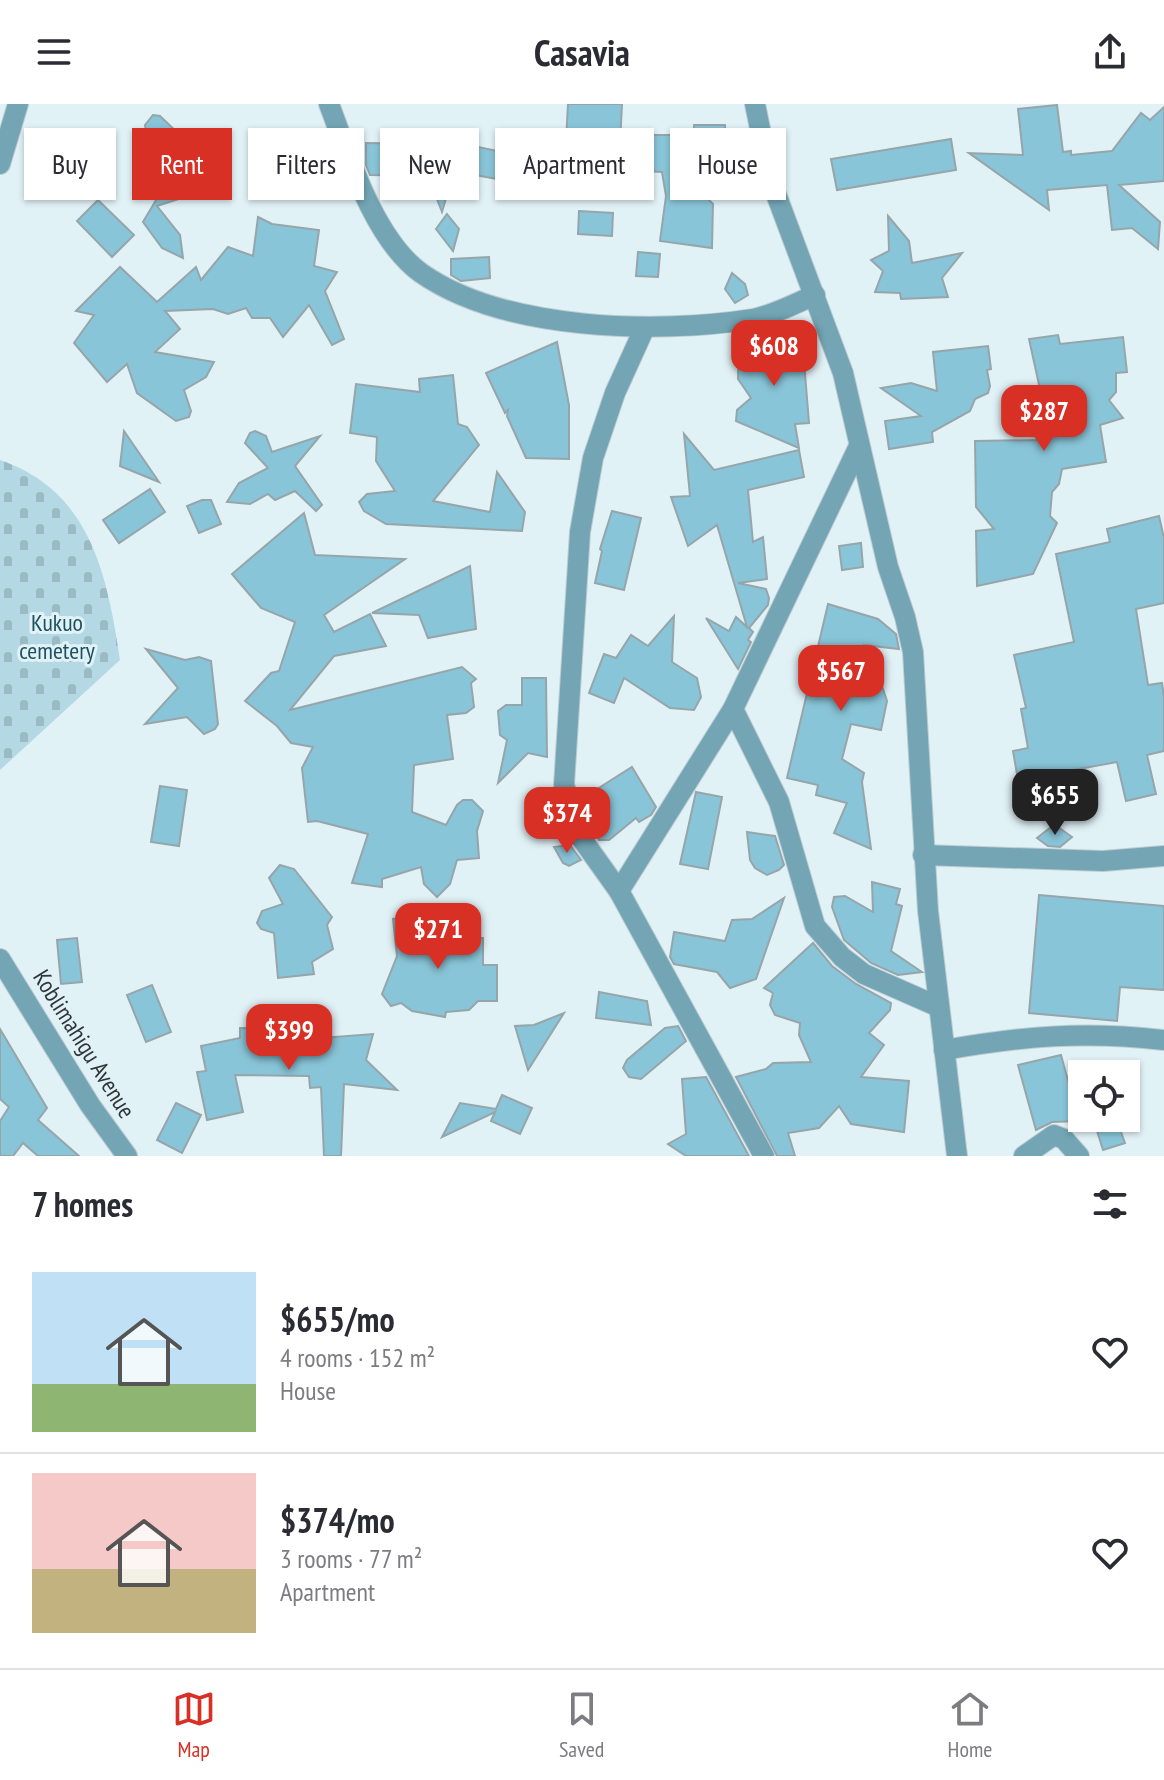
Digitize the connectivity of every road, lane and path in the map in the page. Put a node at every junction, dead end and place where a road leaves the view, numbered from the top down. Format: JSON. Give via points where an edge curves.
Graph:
{"nodes":[{"id":1,"x":18,"y":104,"type":"edge"},
{"id":2,"x":329,"y":104,"type":"edge"},
{"id":3,"x":755,"y":104,"type":"edge"},
{"id":4,"x":0,"y":164,"type":"edge"},
{"id":5,"x":815,"y":295,"type":"junction"},
{"id":6,"x":645,"y":327,"type":"junction"},
{"id":7,"x":859,"y":446,"type":"junction"},
{"id":8,"x":733,"y":709,"type":"junction"},
{"id":9,"x":923,"y":855,"type":"junction"},
{"id":10,"x":1164,"y":856,"type":"edge"},
{"id":11,"x":619,"y":891,"type":"junction"},
{"id":12,"x":0,"y":959,"type":"edge"},
{"id":13,"x":6,"y":978,"type":"edge"},
{"id":14,"x":939,"y":1007,"type":"junction"},
{"id":15,"x":1164,"y":1040,"type":"edge"},
{"id":16,"x":944,"y":1050,"type":"junction"},
{"id":17,"x":127,"y":1156,"type":"edge"},
{"id":18,"x":764,"y":1156,"type":"edge"},
{"id":19,"x":957,"y":1156,"type":"edge"},
{"id":20,"x":1024,"y":1156,"type":"edge"},
{"id":21,"x":1079,"y":1156,"type":"edge"}],
"edges":[{"from":1,"to":4,"type":"street"},
{"from":2,"to":6,"type":"street","via":[[353,169],[389,240],[421,273],[467,296],[549,320]]},
{"from":3,"to":5,"type":"street","via":[[770,178]]},
{"from":5,"to":6,"type":"street","via":[[756,319]]},
{"from":5,"to":7,"type":"street","via":[[843,373]]},
{"from":6,"to":11,"type":"street","via":[[593,458],[580,532],[566,722],[564,785],[571,813],[579,835]]},
{"from":7,"to":8,"type":"street"},
{"from":7,"to":9,"type":"street","via":[[913,652]]},
{"from":8,"to":11,"type":"street"},
{"from":8,"to":14,"type":"street","via":[[779,802],[815,926],[864,974]]},
{"from":9,"to":10,"type":"street","via":[[1057,861]]},
{"from":9,"to":14,"type":"street"},
{"from":11,"to":18,"type":"street"},
{"from":12,"to":13,"type":"street","name":"Koblimahigu Avenue"},
{"from":13,"to":17,"type":"street","name":"Koblimahigu Avenue"},
{"from":14,"to":16,"type":"street"},
{"from":15,"to":16,"type":"street","via":[[1062,1033]]},
{"from":16,"to":19,"type":"street"},
{"from":20,"to":21,"type":"street","via":[[1054,1135]]}]}
